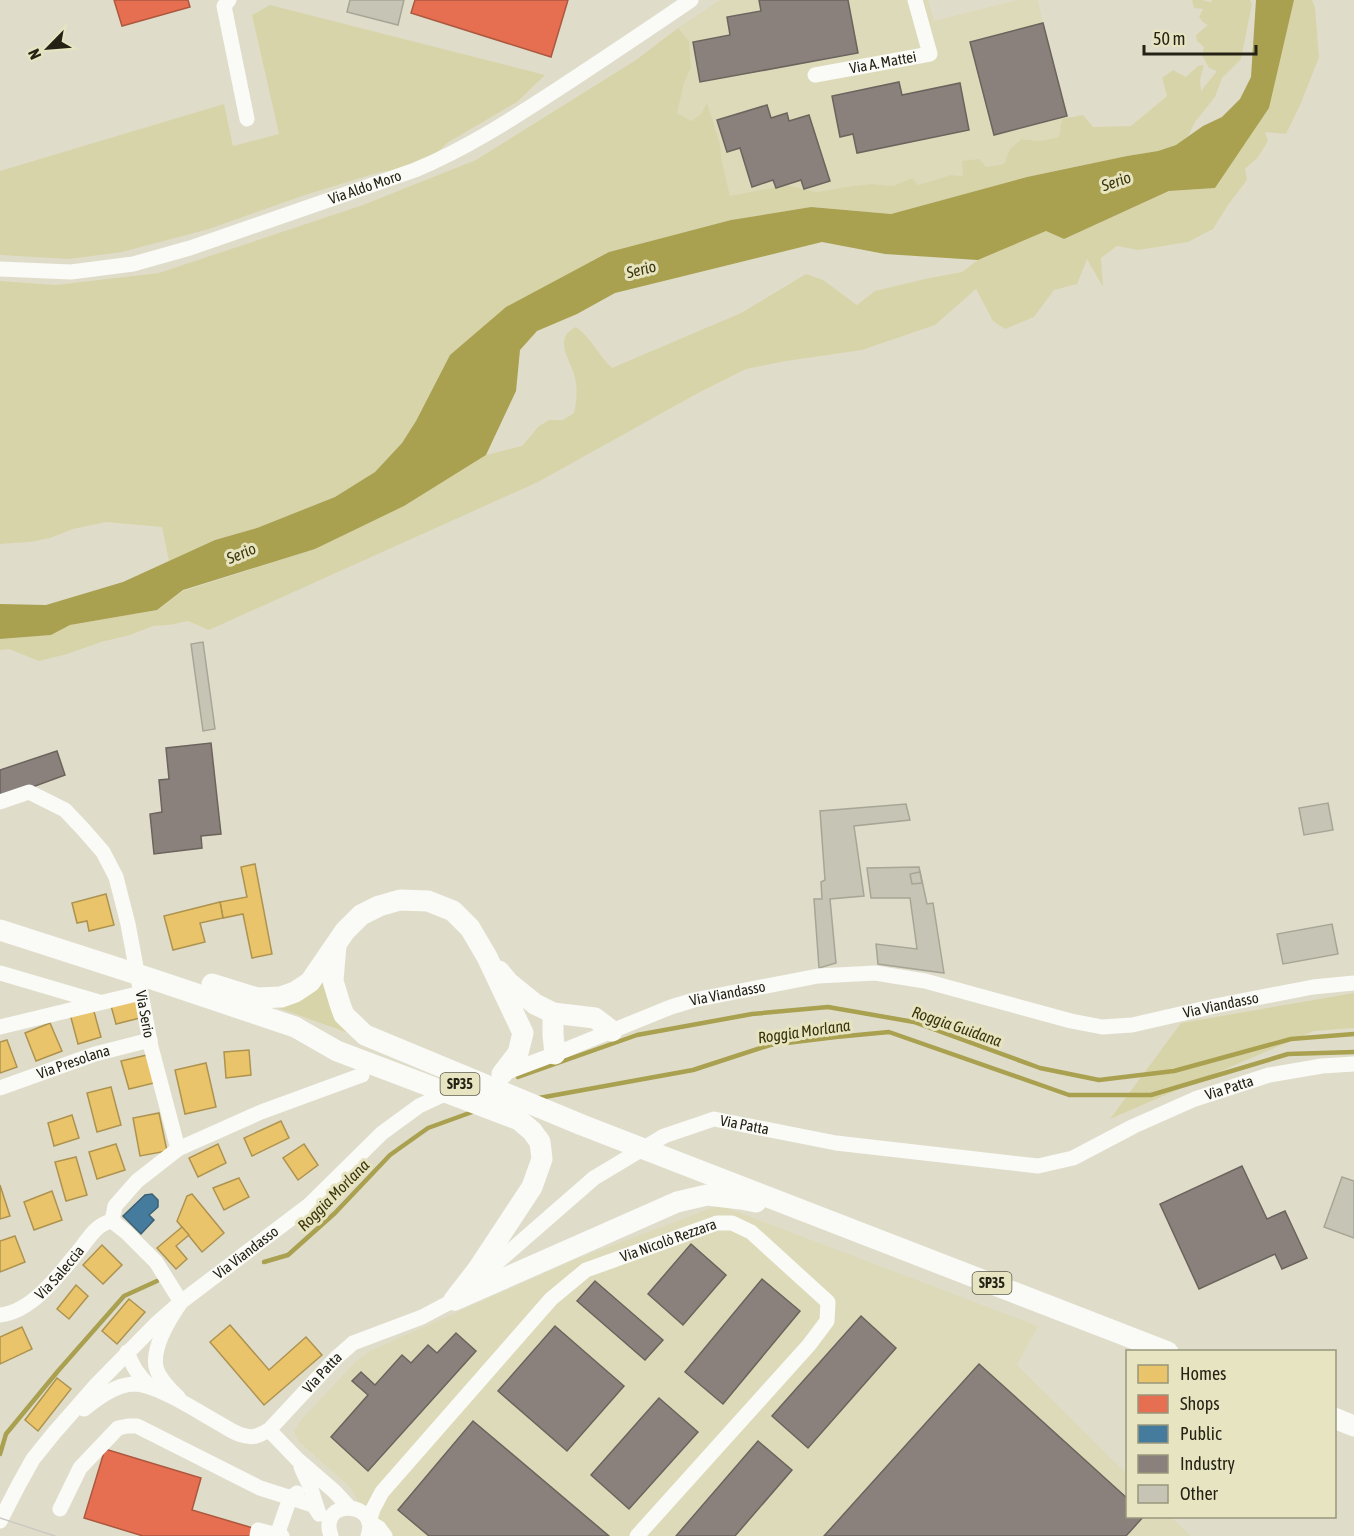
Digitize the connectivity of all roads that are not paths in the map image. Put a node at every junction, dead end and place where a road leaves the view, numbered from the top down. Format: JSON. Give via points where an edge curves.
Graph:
{"nodes":[{"id":1,"x":229,"y":0,"type":"edge"},
{"id":2,"x":691,"y":0,"type":"edge"},
{"id":3,"x":915,"y":0,"type":"edge"},
{"id":4,"x":815,"y":75,"type":"dead end"},
{"id":5,"x":247,"y":119,"type":"dead end"},
{"id":6,"x":0,"y":269,"type":"edge"},
{"id":7,"x":0,"y":802,"type":"edge"},
{"id":8,"x":0,"y":930,"type":"edge"},
{"id":9,"x":336,"y":945,"type":"junction"},
{"id":10,"x":487,"y":957,"type":"junction"},
{"id":11,"x":0,"y":973,"type":"edge"},
{"id":12,"x":148,"y":979,"type":"junction"},
{"id":13,"x":1354,"y":983,"type":"edge"},
{"id":14,"x":102,"y":1003,"type":"junction"},
{"id":15,"x":553,"y":1013,"type":"junction"},
{"id":16,"x":0,"y":1027,"type":"edge"},
{"id":17,"x":612,"y":1031,"type":"junction"},
{"id":18,"x":523,"y":1033,"type":"junction"},
{"id":19,"x":150,"y":1040,"type":"junction"},
{"id":20,"x":337,"y":1047,"type":"junction"},
{"id":21,"x":555,"y":1054,"type":"junction"},
{"id":22,"x":1354,"y":1064,"type":"edge"},
{"id":23,"x":502,"y":1074,"type":"junction"},
{"id":24,"x":362,"y":1075,"type":"dead end"},
{"id":25,"x":0,"y":1088,"type":"edge"},
{"id":26,"x":582,"y":1125,"type":"junction"},
{"id":27,"x":178,"y":1149,"type":"junction"},
{"id":28,"x":815,"y":1215,"type":"junction"},
{"id":29,"x":112,"y":1221,"type":"junction"},
{"id":30,"x":453,"y":1300,"type":"junction"},
{"id":31,"x":181,"y":1302,"type":"junction"},
{"id":32,"x":0,"y":1315,"type":"edge"},
{"id":33,"x":1163,"y":1350,"type":"edge"},
{"id":34,"x":127,"y":1352,"type":"junction"},
{"id":35,"x":156,"y":1368,"type":"junction"},
{"id":36,"x":151,"y":1387,"type":"junction"},
{"id":37,"x":188,"y":1405,"type":"junction"},
{"id":38,"x":1336,"y":1418,"type":"edge"},
{"id":39,"x":1354,"y":1426,"type":"edge"},
{"id":40,"x":269,"y":1430,"type":"junction"},
{"id":41,"x":54,"y":1433,"type":"junction"},
{"id":42,"x":297,"y":1459,"type":"junction"},
{"id":43,"x":309,"y":1482,"type":"junction"},
{"id":44,"x":328,"y":1486,"type":"junction"},
{"id":45,"x":382,"y":1492,"type":"junction"},
{"id":46,"x":293,"y":1496,"type":"junction"},
{"id":47,"x":352,"y":1507,"type":"junction"},
{"id":48,"x":60,"y":1509,"type":"dead end"},
{"id":49,"x":318,"y":1512,"type":"junction"},
{"id":50,"x":0,"y":1521,"type":"edge"},
{"id":51,"x":368,"y":1529,"type":"edge"},
{"id":52,"x":330,"y":1533,"type":"edge"},
{"id":53,"x":279,"y":1535,"type":"edge"},
{"id":54,"x":257,"y":1536,"type":"edge"},
{"id":55,"x":385,"y":1536,"type":"edge"},
{"id":56,"x":637,"y":1536,"type":"edge"}],
"edges":[{"from":1,"to":5,"type":"street","via":[[224,6]]},
{"from":2,"to":6,"type":"street","name":"Via Aldo Moro","via":[[476,141],[415,170],[133,264],[71,272]]},
{"from":3,"to":4,"type":"street","name":"Via A. Mattei","via":[[930,54]]},
{"from":7,"to":12,"type":"street","name":"Via Serio","via":[[29,792],[65,810],[103,852],[116,877]]},
{"from":8,"to":12,"type":"highway","via":[[111,959]]},
{"from":9,"to":10,"type":"highway","via":[[361,915],[379,906],[400,900],[428,901],[453,911],[470,928]]},
{"from":9,"to":12,"type":"highway","via":[[310,982],[281,997],[257,998]]},
{"from":9,"to":26,"type":"highway","via":[[333,981],[340,1004],[344,1015],[365,1035]]},
{"from":10,"to":15,"type":"highway","via":[[509,983]]},
{"from":10,"to":18,"type":"highway"},
{"from":11,"to":14,"type":"street"},
{"from":12,"to":14,"type":"street"},
{"from":12,"to":19,"type":"street","name":"Via Serio"},
{"from":12,"to":20,"type":"highway","number":"SP35","via":[[295,1028]]},
{"from":13,"to":17,"type":"street","name":"Via Viandasso","via":[[1313,987],[1132,1025],[1102,1027],[925,981],[875,973],[818,976],[694,1000]]},
{"from":14,"to":16,"type":"street"},
{"from":15,"to":17,"type":"highway","via":[[595,1018]]},
{"from":15,"to":21,"type":"highway"},
{"from":17,"to":21,"type":"street","name":"Via Viandasso"},
{"from":18,"to":21,"type":"highway"},
{"from":18,"to":23,"type":"highway","via":[[518,1053]]},
{"from":19,"to":25,"type":"street","name":"Via Presolana","via":[[95,1054]]},
{"from":19,"to":27,"type":"street","name":"Via Serio"},
{"from":20,"to":26,"type":"highway","number":"SP35"},
{"from":20,"to":30,"type":"highway","via":[[519,1120],[540,1142],[542,1159],[532,1187]]},
{"from":21,"to":23,"type":"street","name":"Via Viandasso"},
{"from":22,"to":30,"type":"street","name":"Via Patta","via":[[1269,1075],[1195,1099],[1073,1158],[1038,1166],[836,1143],[714,1119],[664,1136],[594,1178]]},
{"from":23,"to":31,"type":"street","name":"Via Viandasso","via":[[439,1096],[401,1118],[309,1205]]},
{"from":24,"to":27,"type":"street","via":[[261,1112]]},
{"from":26,"to":28,"type":"highway","number":"SP35"},
{"from":27,"to":29,"type":"street","via":[[136,1181],[115,1206]]},
{"from":28,"to":30,"type":"highway","via":[[741,1198],[707,1195],[677,1202]]},
{"from":28,"to":33,"type":"highway","number":"SP35"},
{"from":29,"to":31,"type":"street","via":[[156,1262]]},
{"from":29,"to":32,"type":"street","name":"Via Saleccia","via":[[103,1223],[93,1233],[36,1298]]},
{"from":30,"to":40,"type":"street","name":"Via Patta","via":[[422,1317],[353,1343]]},
{"from":31,"to":34,"type":"street","name":"Via Viandasso"},
{"from":31,"to":35,"type":"street","via":[[163,1332]]},
{"from":34,"to":35,"type":"street"},
{"from":34,"to":36,"type":"street","via":[[137,1373]]},
{"from":34,"to":41,"type":"street","name":"Via Viandasso"},
{"from":35,"to":37,"type":"street"},
{"from":36,"to":37,"type":"street"},
{"from":36,"to":41,"type":"street","via":[[133,1384],[114,1389]]},
{"from":37,"to":40,"type":"street","via":[[241,1435],[257,1436]]},
{"from":38,"to":39,"type":"highway"},
{"from":40,"to":42,"type":"street"},
{"from":41,"to":50,"type":"street","name":"Via Viandasso","via":[[33,1459]]},
{"from":42,"to":43,"type":"street"},
{"from":42,"to":44,"type":"street"},
{"from":43,"to":44,"type":"street"},
{"from":43,"to":46,"type":"street"},
{"from":43,"to":49,"type":"street"},
{"from":44,"to":47,"type":"street"},
{"from":45,"to":47,"type":"street","name":"Via Nicolò Rezzara","via":[[369,1502]]},
{"from":45,"to":51,"type":"street","name":"Via Nicolò Rezzara"},
{"from":45,"to":56,"type":"street","name":"Via Nicolò Rezzara","via":[[551,1299],[586,1270],[717,1223],[732,1223],[752,1232],[828,1302],[827,1321]]},
{"from":46,"to":48,"type":"street","via":[[260,1488],[128,1425],[118,1428],[80,1468]]},
{"from":46,"to":49,"type":"street","via":[[313,1505]]},
{"from":46,"to":53,"type":"street"},
{"from":47,"to":51,"type":"street","via":[[363,1514]]},
{"from":47,"to":52,"type":"street","name":"Via Nicolò Rezzara","via":[[332,1515]]},
{"from":49,"to":52,"type":"street"},
{"from":51,"to":55,"type":"street","via":[[379,1528]]},
{"from":53,"to":54,"type":"street","via":[[258,1530]]}]}
